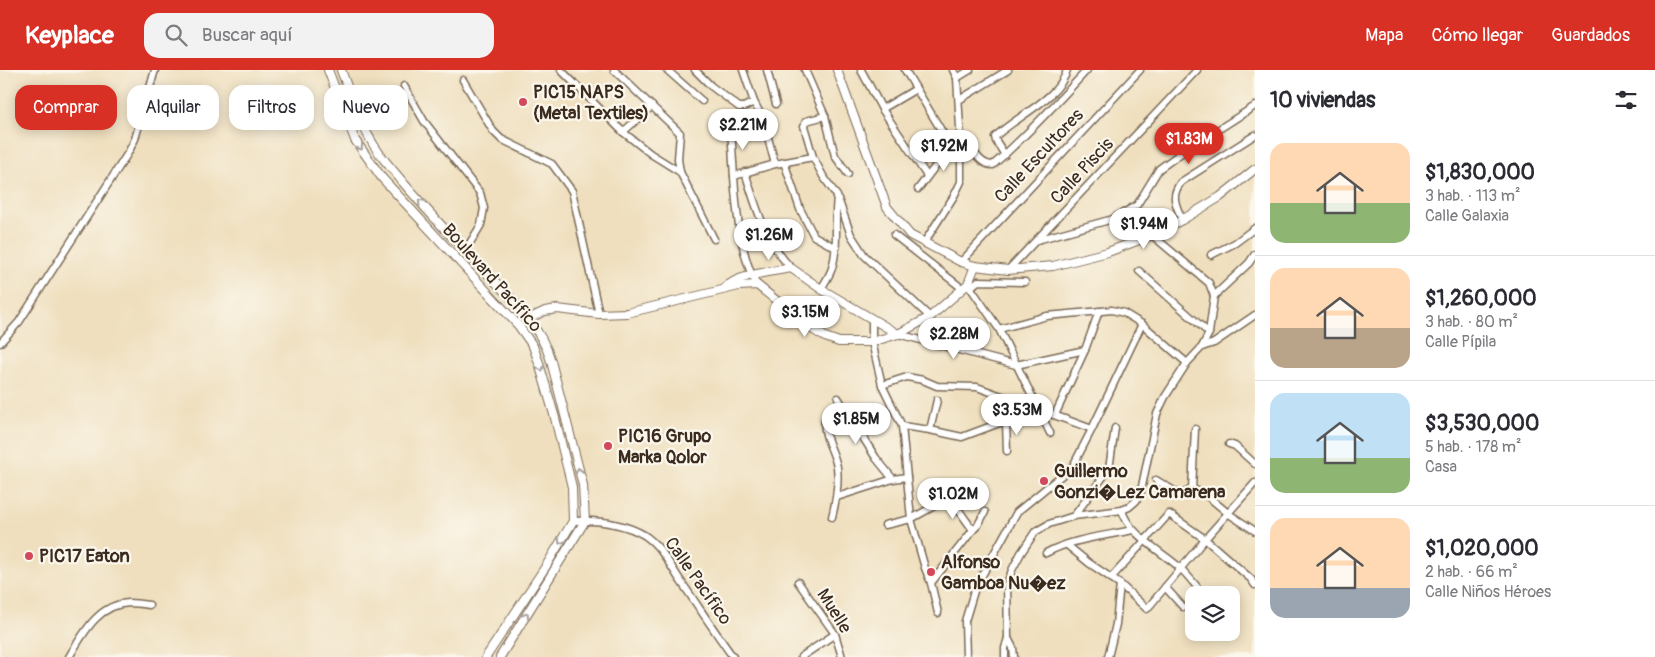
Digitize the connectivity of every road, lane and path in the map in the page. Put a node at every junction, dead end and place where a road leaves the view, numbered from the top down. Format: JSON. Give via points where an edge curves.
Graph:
{"nodes":[{"id":1,"x":155,"y":70,"type":"edge"},
{"id":2,"x":328,"y":70,"type":"edge"},
{"id":3,"x":341,"y":70,"type":"edge"},
{"id":4,"x":561,"y":70,"type":"edge"},
{"id":5,"x":614,"y":70,"type":"edge"},
{"id":6,"x":667,"y":70,"type":"edge"},
{"id":7,"x":695,"y":70,"type":"edge"},
{"id":8,"x":744,"y":70,"type":"edge"},
{"id":9,"x":766,"y":70,"type":"edge"},
{"id":10,"x":805,"y":70,"type":"edge"},
{"id":11,"x":837,"y":70,"type":"edge"},
{"id":12,"x":861,"y":70,"type":"edge"},
{"id":13,"x":905,"y":70,"type":"edge"},
{"id":14,"x":953,"y":70,"type":"edge"},
{"id":15,"x":970,"y":70,"type":"edge"},
{"id":16,"x":1008,"y":70,"type":"edge"},
{"id":17,"x":1067,"y":70,"type":"edge"},
{"id":18,"x":1087,"y":70,"type":"edge"},
{"id":19,"x":1140,"y":70,"type":"edge"},
{"id":20,"x":1197,"y":70,"type":"edge"},
{"id":21,"x":957,"y":78,"type":"junction"},
{"id":22,"x":463,"y":80,"type":"dead end"},
{"id":23,"x":916,"y":89,"type":"junction"},
{"id":24,"x":408,"y":93,"type":"edge"},
{"id":25,"x":1049,"y":95,"type":"junction"},
{"id":26,"x":959,"y":100,"type":"junction"},
{"id":27,"x":702,"y":101,"type":"dead end"},
{"id":28,"x":754,"y":102,"type":"junction"},
{"id":29,"x":776,"y":104,"type":"dead end"},
{"id":30,"x":1056,"y":104,"type":"junction"},
{"id":31,"x":652,"y":106,"type":"junction"},
{"id":32,"x":1255,"y":106,"type":"edge"},
{"id":33,"x":882,"y":109,"type":"junction"},
{"id":34,"x":825,"y":116,"type":"junction"},
{"id":35,"x":731,"y":128,"type":"dead end"},
{"id":36,"x":624,"y":132,"type":"junction"},
{"id":37,"x":1255,"y":135,"type":"edge"},
{"id":38,"x":953,"y":143,"type":"junction"},
{"id":39,"x":961,"y":144,"type":"junction"},
{"id":40,"x":1005,"y":155,"type":"junction"},
{"id":41,"x":813,"y":157,"type":"junction"},
{"id":42,"x":784,"y":162,"type":"junction"},
{"id":43,"x":775,"y":164,"type":"junction"},
{"id":44,"x":1255,"y":169,"type":"edge"},
{"id":45,"x":680,"y":172,"type":"junction"},
{"id":46,"x":745,"y":172,"type":"junction"},
{"id":47,"x":848,"y":174,"type":"dead end"},
{"id":48,"x":734,"y":176,"type":"junction"},
{"id":49,"x":927,"y":176,"type":"junction"},
{"id":50,"x":918,"y":189,"type":"dead end"},
{"id":51,"x":837,"y":196,"type":"junction"},
{"id":52,"x":1182,"y":220,"type":"junction"},
{"id":53,"x":1255,"y":228,"type":"edge"},
{"id":54,"x":1152,"y":234,"type":"junction"},
{"id":55,"x":894,"y":235,"type":"dead end"},
{"id":56,"x":714,"y":239,"type":"dead end"},
{"id":57,"x":1036,"y":240,"type":"junction"},
{"id":58,"x":924,"y":243,"type":"junction"},
{"id":59,"x":836,"y":248,"type":"junction"},
{"id":60,"x":465,"y":251,"type":"junction"},
{"id":61,"x":1255,"y":254,"type":"edge"},
{"id":62,"x":1211,"y":255,"type":"dead end"},
{"id":63,"x":961,"y":262,"type":"junction"},
{"id":64,"x":975,"y":266,"type":"junction"},
{"id":65,"x":791,"y":268,"type":"junction"},
{"id":66,"x":1008,"y":270,"type":"junction"},
{"id":67,"x":1139,"y":271,"type":"dead end"},
{"id":68,"x":751,"y":276,"type":"junction"},
{"id":69,"x":1024,"y":282,"type":"dead end"},
{"id":70,"x":757,"y":285,"type":"junction"},
{"id":71,"x":968,"y":287,"type":"junction"},
{"id":72,"x":724,"y":289,"type":"junction"},
{"id":73,"x":821,"y":289,"type":"junction"},
{"id":74,"x":1214,"y":296,"type":"junction"},
{"id":75,"x":1099,"y":312,"type":"junction"},
{"id":76,"x":599,"y":314,"type":"junction"},
{"id":77,"x":1255,"y":315,"type":"edge"},
{"id":78,"x":930,"y":317,"type":"junction"},
{"id":79,"x":529,"y":319,"type":"junction"},
{"id":80,"x":872,"y":319,"type":"junction"},
{"id":81,"x":1142,"y":324,"type":"junction"},
{"id":82,"x":518,"y":325,"type":"junction"},
{"id":83,"x":999,"y":329,"type":"junction"},
{"id":84,"x":1209,"y":333,"type":"junction"},
{"id":85,"x":898,"y":334,"type":"junction"},
{"id":86,"x":872,"y":342,"type":"junction"},
{"id":87,"x":0,"y":343,"type":"edge"},
{"id":88,"x":1202,"y":347,"type":"junction"},
{"id":89,"x":1086,"y":350,"type":"junction"},
{"id":90,"x":1187,"y":363,"type":"junction"},
{"id":91,"x":1016,"y":365,"type":"junction"},
{"id":92,"x":882,"y":385,"type":"junction"},
{"id":93,"x":838,"y":398,"type":"dead end"},
{"id":94,"x":937,"y":400,"type":"dead end"},
{"id":95,"x":1038,"y":409,"type":"junction"},
{"id":96,"x":826,"y":415,"type":"dead end"},
{"id":97,"x":1055,"y":415,"type":"junction"},
{"id":98,"x":1006,"y":422,"type":"junction"},
{"id":99,"x":902,"y":426,"type":"junction"},
{"id":100,"x":1115,"y":428,"type":"dead end"},
{"id":101,"x":1195,"y":429,"type":"dead end"},
{"id":102,"x":930,"y":430,"type":"junction"},
{"id":103,"x":1092,"y":430,"type":"junction"},
{"id":104,"x":1050,"y":433,"type":"dead end"},
{"id":105,"x":1229,"y":444,"type":"dead end"},
{"id":106,"x":1007,"y":451,"type":"dead end"},
{"id":107,"x":1255,"y":464,"type":"edge"},
{"id":108,"x":907,"y":477,"type":"junction"},
{"id":109,"x":894,"y":479,"type":"junction"},
{"id":110,"x":1156,"y":480,"type":"dead end"},
{"id":111,"x":1255,"y":484,"type":"edge"},
{"id":112,"x":1192,"y":489,"type":"junction"},
{"id":113,"x":970,"y":490,"type":"dead end"},
{"id":114,"x":837,"y":497,"type":"junction"},
{"id":115,"x":950,"y":498,"type":"junction"},
{"id":116,"x":1122,"y":510,"type":"junction"},
{"id":117,"x":985,"y":512,"type":"dead end"},
{"id":118,"x":1229,"y":514,"type":"junction"},
{"id":119,"x":1074,"y":516,"type":"junction"},
{"id":120,"x":832,"y":517,"type":"dead end"},
{"id":121,"x":911,"y":519,"type":"junction"},
{"id":122,"x":573,"y":521,"type":"junction"},
{"id":123,"x":585,"y":521,"type":"junction"},
{"id":124,"x":885,"y":525,"type":"dead end"},
{"id":125,"x":973,"y":530,"type":"junction"},
{"id":126,"x":1133,"y":530,"type":"junction"},
{"id":127,"x":1255,"y":532,"type":"edge"},
{"id":128,"x":1205,"y":539,"type":"junction"},
{"id":129,"x":1146,"y":540,"type":"junction"},
{"id":130,"x":1067,"y":545,"type":"junction"},
{"id":131,"x":1046,"y":553,"type":"dead end"},
{"id":132,"x":1180,"y":569,"type":"junction"},
{"id":133,"x":1111,"y":578,"type":"junction"},
{"id":134,"x":798,"y":582,"type":"dead end"},
{"id":135,"x":931,"y":583,"type":"junction"},
{"id":136,"x":1120,"y":584,"type":"junction"},
{"id":137,"x":1255,"y":585,"type":"edge"},
{"id":138,"x":1196,"y":586,"type":"edge"},
{"id":139,"x":1165,"y":587,"type":"junction"},
{"id":140,"x":149,"y":605,"type":"dead end"},
{"id":141,"x":1183,"y":607,"type":"dead end"},
{"id":142,"x":938,"y":613,"type":"dead end"},
{"id":143,"x":835,"y":634,"type":"junction"},
{"id":144,"x":1008,"y":638,"type":"junction"},
{"id":145,"x":69,"y":657,"type":"edge"},
{"id":146,"x":486,"y":657,"type":"edge"},
{"id":147,"x":500,"y":657,"type":"edge"},
{"id":148,"x":732,"y":657,"type":"edge"},
{"id":149,"x":801,"y":657,"type":"edge"},
{"id":150,"x":842,"y":657,"type":"edge"},
{"id":151,"x":966,"y":657,"type":"edge"},
{"id":152,"x":1005,"y":657,"type":"edge"},
{"id":153,"x":1014,"y":657,"type":"edge"},
{"id":154,"x":1108,"y":657,"type":"edge"}],
"edges":[{"from":1,"to":87,"type":"street","via":[[128,153],[19,322]]},
{"from":2,"to":82,"type":"main road","name":"Boulevard Pacífico","one_way":true,"via":[[355,140],[382,178]]},
{"from":60,"to":3,"type":"main road","name":"Boulevard Pacífico","one_way":true,"via":[[385,161],[365,131]]},
{"from":4,"to":36,"type":"street"},
{"from":5,"to":31,"type":"street"},
{"from":6,"to":27,"type":"street"},
{"from":7,"to":28,"type":"street","via":[[739,107]]},
{"from":8,"to":28,"type":"street"},
{"from":9,"to":29,"type":"street"},
{"from":10,"to":34,"type":"street"},
{"from":11,"to":58,"type":"main road","via":[[887,207],[910,236]]},
{"from":12,"to":33,"type":"street"},
{"from":13,"to":23,"type":"street"},
{"from":14,"to":21,"type":"street"},
{"from":15,"to":21,"type":"street"},
{"from":16,"to":26,"type":"street"},
{"from":17,"to":25,"type":"street","via":[[1056,90]]},
{"from":18,"to":30,"type":"street"},
{"from":19,"to":63,"type":"street","name":"Calle Escultores"},
{"from":20,"to":57,"type":"street","name":"Calle Piscis"},
{"from":21,"to":26,"type":"street"},
{"from":22,"to":76,"type":"street","via":[[493,132],[552,164],[572,191]]},
{"from":23,"to":33,"type":"street"},
{"from":23,"to":38,"type":"street","via":[[944,135]]},
{"from":24,"to":60,"type":"street","via":[[424,121],[480,193],[484,208],[481,225]]},
{"from":25,"to":30,"type":"street"},
{"from":25,"to":40,"type":"street","via":[[995,137]]},
{"from":26,"to":39,"type":"street"},
{"from":28,"to":43,"type":"street"},
{"from":30,"to":40,"type":"street"},
{"from":31,"to":36,"type":"street"},
{"from":31,"to":45,"type":"street","via":[[680,133]]},
{"from":32,"to":57,"type":"street","via":[[1159,170],[1137,205],[1113,219]]},
{"from":33,"to":49,"type":"street"},
{"from":34,"to":41,"type":"street","via":[[804,123]]},
{"from":34,"to":47,"type":"street","via":[[834,156]]},
{"from":35,"to":48,"type":"street"},
{"from":36,"to":45,"type":"street"},
{"from":37,"to":52,"type":"street","via":[[1182,182],[1174,199]]},
{"from":38,"to":39,"type":"street"},
{"from":38,"to":49,"type":"street"},
{"from":39,"to":40,"type":"street","via":[[969,145],[984,164],[993,165]]},
{"from":39,"to":58,"type":"street","via":[[961,182]]},
{"from":41,"to":42,"type":"street"},
{"from":41,"to":51,"type":"street"},
{"from":42,"to":43,"type":"street"},
{"from":42,"to":59,"type":"street","via":[[800,209],[814,236]]},
{"from":43,"to":46,"type":"street"},
{"from":44,"to":52,"type":"main road","via":[[1220,197]]},
{"from":45,"to":56,"type":"street"},
{"from":46,"to":48,"type":"street"},
{"from":46,"to":65,"type":"street","via":[[764,228],[780,257]]},
{"from":48,"to":68,"type":"street"},
{"from":49,"to":50,"type":"street"},
{"from":51,"to":59,"type":"street"},
{"from":51,"to":78,"type":"street","via":[[851,235],[864,255]]},
{"from":52,"to":54,"type":"main road"},
{"from":53,"to":62,"type":"street"},
{"from":54,"to":66,"type":"main road","via":[[1108,252],[1053,266]]},
{"from":54,"to":74,"type":"street","via":[[1209,283]]},
{"from":55,"to":71,"type":"street"},
{"from":57,"to":66,"type":"street","name":"Calle Piscis"},
{"from":58,"to":63,"type":"main road"},
{"from":59,"to":73,"type":"street","via":[[832,270]]},
{"from":60,"to":79,"type":"main road","name":"Boulevard Pacífico"},
{"from":61,"to":74,"type":"street"},
{"from":63,"to":64,"type":"main road"},
{"from":64,"to":66,"type":"main road"},
{"from":64,"to":71,"type":"main road"},
{"from":65,"to":68,"type":"main road"},
{"from":65,"to":73,"type":"main road"},
{"from":67,"to":84,"type":"street"},
{"from":68,"to":70,"type":"street"},
{"from":68,"to":72,"type":"main road","via":[[729,283]]},
{"from":69,"to":71,"type":"street","via":[[978,281]]},
{"from":70,"to":72,"type":"main road"},
{"from":70,"to":86,"type":"main road","via":[[825,337],[840,342]]},
{"from":71,"to":78,"type":"main road"},
{"from":71,"to":83,"type":"street"},
{"from":72,"to":76,"type":"main road","via":[[627,313]]},
{"from":73,"to":80,"type":"main road"},
{"from":74,"to":84,"type":"street"},
{"from":75,"to":81,"type":"street","via":[[1112,310],[1124,313]]},
{"from":75,"to":83,"type":"street","via":[[1047,316]]},
{"from":75,"to":89,"type":"street"},
{"from":76,"to":79,"type":"main road","via":[[557,309]]},
{"from":77,"to":88,"type":"street","via":[[1214,343]]},
{"from":78,"to":85,"type":"main road"},
{"from":79,"to":82,"type":"main road"},
{"from":123,"to":79,"type":"main road","name":"Boulevard Pacífico","one_way":true,"via":[[583,485],[551,361],[546,346]]},
{"from":80,"to":85,"type":"main road"},
{"from":80,"to":86,"type":"street"},
{"from":81,"to":90,"type":"street"},
{"from":81,"to":103,"type":"street"},
{"from":82,"to":122,"type":"main road","name":"Boulevard Pacífico","one_way":true,"via":[[533,346],[555,418],[572,487]]},
{"from":83,"to":91,"type":"street"},
{"from":84,"to":88,"type":"street"},
{"from":85,"to":86,"type":"main road"},
{"from":85,"to":91,"type":"street"},
{"from":86,"to":92,"type":"street"},
{"from":88,"to":90,"type":"street"},
{"from":89,"to":91,"type":"street"},
{"from":89,"to":97,"type":"street"},
{"from":90,"to":116,"type":"street","via":[[1157,414],[1136,501]]},
{"from":91,"to":95,"type":"street"},
{"from":92,"to":95,"type":"street","via":[[907,377],[937,386],[977,387]]},
{"from":92,"to":99,"type":"street"},
{"from":93,"to":109,"type":"street","via":[[876,458]]},
{"from":94,"to":102,"type":"street"},
{"from":95,"to":97,"type":"street"},
{"from":95,"to":98,"type":"street"},
{"from":95,"to":104,"type":"street"},
{"from":96,"to":114,"type":"street","via":[[823,425],[836,467]]},
{"from":97,"to":103,"type":"street"},
{"from":98,"to":102,"type":"street","via":[[962,437]]},
{"from":98,"to":106,"type":"street"},
{"from":99,"to":102,"type":"street"},
{"from":99,"to":108,"type":"street"},
{"from":100,"to":119,"type":"street","via":[[1109,469]]},
{"from":101,"to":112,"type":"street"},
{"from":103,"to":151,"type":"street","via":[[1072,466],[1017,512],[1012,520],[975,588],[965,621]]},
{"from":105,"to":107,"type":"street"},
{"from":108,"to":109,"type":"street"},
{"from":108,"to":121,"type":"street"},
{"from":109,"to":114,"type":"street"},
{"from":110,"to":112,"type":"street","via":[[1181,494]]},
{"from":111,"to":118,"type":"street"},
{"from":112,"to":118,"type":"street","via":[[1210,497]]},
{"from":113,"to":115,"type":"street"},
{"from":114,"to":120,"type":"street"},
{"from":115,"to":121,"type":"street"},
{"from":115,"to":125,"type":"street"},
{"from":116,"to":119,"type":"street"},
{"from":116,"to":126,"type":"street","via":[[1124,519]]},
{"from":117,"to":125,"type":"street"},
{"from":118,"to":127,"type":"street"},
{"from":118,"to":128,"type":"street"},
{"from":119,"to":144,"type":"street","via":[[1036,532],[1021,553],[1006,584]]},
{"from":121,"to":124,"type":"street"},
{"from":121,"to":135,"type":"street"},
{"from":122,"to":123,"type":"street","name":"Calle Pacífico"},
{"from":122,"to":146,"type":"main road","one_way":true},
{"from":147,"to":123,"type":"main road","one_way":true},
{"from":123,"to":148,"type":"street","name":"Calle Pacífico","via":[[616,524],[651,540]]},
{"from":125,"to":135,"type":"street"},
{"from":126,"to":129,"type":"street"},
{"from":126,"to":130,"type":"street"},
{"from":128,"to":129,"type":"street","via":[[1170,514]]},
{"from":128,"to":132,"type":"street"},
{"from":128,"to":137,"type":"street"},
{"from":129,"to":132,"type":"street"},
{"from":129,"to":133,"type":"street"},
{"from":130,"to":131,"type":"street"},
{"from":130,"to":133,"type":"street"},
{"from":132,"to":138,"type":"street"},
{"from":132,"to":139,"type":"street"},
{"from":133,"to":136,"type":"street"},
{"from":134,"to":143,"type":"street","name":"Muelle"},
{"from":135,"to":142,"type":"street"},
{"from":136,"to":139,"type":"street","via":[[1147,609]]},
{"from":136,"to":154,"type":"street","via":[[1116,624]]},
{"from":139,"to":141,"type":"street"},
{"from":140,"to":145,"type":"street","via":[[129,603],[107,609],[95,618]]},
{"from":143,"to":149,"type":"street"},
{"from":143,"to":150,"type":"street","name":"Muelle"},
{"from":144,"to":152,"type":"street"},
{"from":144,"to":153,"type":"street"}]}
